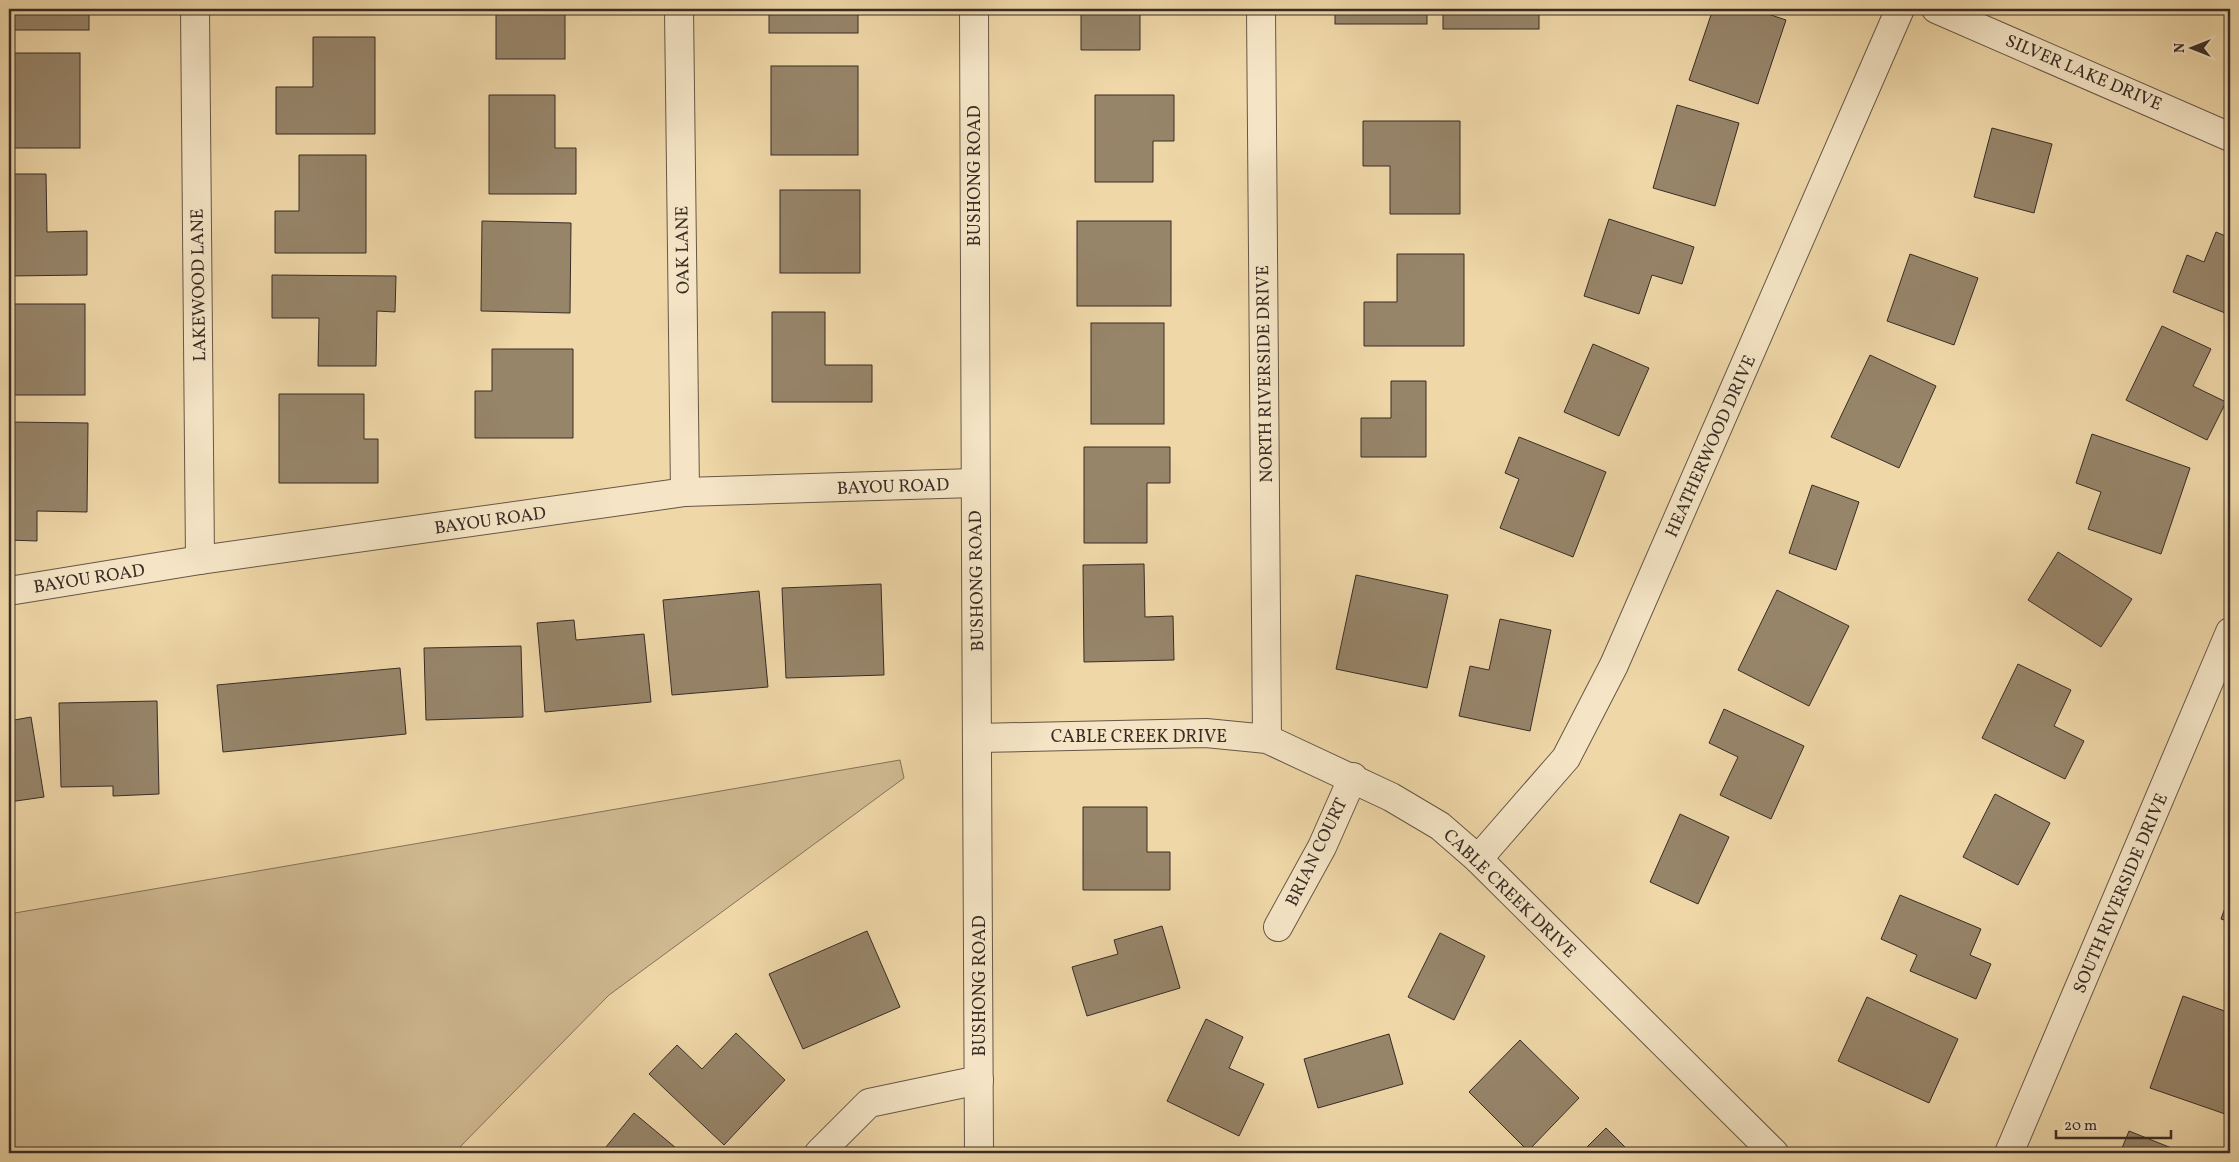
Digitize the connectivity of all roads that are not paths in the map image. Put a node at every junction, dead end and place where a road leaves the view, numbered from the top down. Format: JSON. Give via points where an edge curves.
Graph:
{"nodes":[{"id":1,"x":195,"y":9,"type":"edge"},
{"id":2,"x":679,"y":9,"type":"edge"},
{"id":3,"x":974,"y":9,"type":"edge"},
{"id":4,"x":1261,"y":9,"type":"edge"},
{"id":5,"x":1900,"y":9,"type":"edge"},
{"id":6,"x":1936,"y":9,"type":"edge"},
{"id":7,"x":2230,"y":137,"type":"edge"},
{"id":8,"x":974,"y":483,"type":"junction"},
{"id":9,"x":685,"y":492,"type":"junction"},
{"id":10,"x":200,"y":560,"type":"junction"},
{"id":11,"x":9,"y":591,"type":"edge"},
{"id":12,"x":2230,"y":633,"type":"edge"},
{"id":13,"x":978,"y":738,"type":"junction"},
{"id":14,"x":1268,"y":739,"type":"junction"},
{"id":15,"x":1352,"y":777,"type":"junction"},
{"id":16,"x":1478,"y":859,"type":"junction"},
{"id":17,"x":1278,"y":927,"type":"dead end"},
{"id":18,"x":979,"y":1080,"type":"junction"},
{"id":19,"x":819,"y":1153,"type":"edge"},
{"id":20,"x":979,"y":1153,"type":"edge"},
{"id":21,"x":1774,"y":1153,"type":"edge"},
{"id":22,"x":2009,"y":1153,"type":"edge"}],
"edges":[{"from":1,"to":10,"type":"street","name":"LAKEWOOD LANE"},
{"from":2,"to":9,"type":"street","name":"OAK LANE"},
{"from":3,"to":8,"type":"street","name":"BUSHONG ROAD"},
{"from":4,"to":14,"type":"street","name":"NORTH RIVERSIDE DRIVE"},
{"from":5,"to":16,"type":"street","name":"HEATHERWOOD DRIVE","via":[[1614,665],[1566,758]]},
{"from":6,"to":7,"type":"street","name":"SILVER LAKE DRIVE"},
{"from":8,"to":9,"type":"street","name":"BAYOU ROAD"},
{"from":8,"to":13,"type":"street","name":"BUSHONG ROAD"},
{"from":9,"to":10,"type":"street","name":"BAYOU ROAD"},
{"from":10,"to":11,"type":"street","name":"BAYOU ROAD"},
{"from":12,"to":22,"type":"street","name":"SOUTH RIVERSIDE DRIVE"},
{"from":13,"to":14,"type":"street","name":"CABLE CREEK DRIVE","via":[[1206,733]]},
{"from":13,"to":18,"type":"street","name":"BUSHONG ROAD"},
{"from":14,"to":15,"type":"street","name":"CABLE CREEK DRIVE"},
{"from":15,"to":16,"type":"street","name":"CABLE CREEK DRIVE","via":[[1440,826]]},
{"from":15,"to":17,"type":"street","name":"BRIAN COURT","via":[[1322,848]]},
{"from":16,"to":21,"type":"street","name":"CABLE CREEK DRIVE"},
{"from":18,"to":19,"type":"street","via":[[869,1103]]},
{"from":18,"to":20,"type":"street","name":"BUSHONG ROAD"}]}
